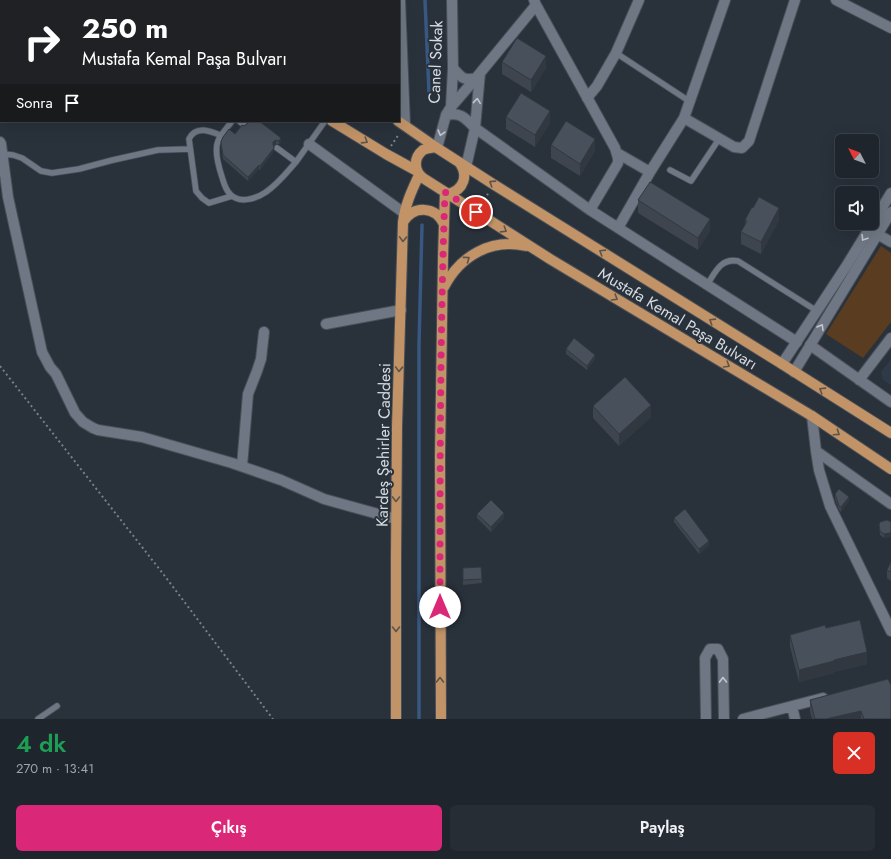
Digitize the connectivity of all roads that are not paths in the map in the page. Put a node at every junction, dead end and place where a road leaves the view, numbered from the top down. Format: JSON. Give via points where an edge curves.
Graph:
{"nodes":[{"id":1,"x":400,"y":0,"type":"edge"},
{"id":2,"x":452,"y":0,"type":"edge"},
{"id":3,"x":639,"y":0,"type":"edge"},
{"id":4,"x":725,"y":0,"type":"edge"},
{"id":5,"x":795,"y":0,"type":"edge"},
{"id":6,"x":836,"y":0,"type":"edge"},
{"id":7,"x":535,"y":2,"type":"edge"},
{"id":8,"x":891,"y":28,"type":"edge"},
{"id":9,"x":616,"y":53,"type":"junction"},
{"id":10,"x":453,"y":68,"type":"junction"},
{"id":11,"x":478,"y":75,"type":"junction"},
{"id":12,"x":587,"y":98,"type":"junction"},
{"id":13,"x":689,"y":101,"type":"junction"},
{"id":14,"x":448,"y":111,"type":"junction"},
{"id":15,"x":684,"y":118,"type":"junction"},
{"id":16,"x":231,"y":122,"type":"edge"},
{"id":17,"x":324,"y":122,"type":"edge"},
{"id":18,"x":334,"y":122,"type":"edge"},
{"id":19,"x":401,"y":123,"type":"edge"},
{"id":20,"x":475,"y":128,"type":"junction"},
{"id":21,"x":222,"y":136,"type":"junction"},
{"id":22,"x":719,"y":139,"type":"junction"},
{"id":23,"x":0,"y":142,"type":"edge"},
{"id":24,"x":308,"y":144,"type":"junction"},
{"id":25,"x":436,"y":147,"type":"junction"},
{"id":26,"x":277,"y":148,"type":"dead end"},
{"id":27,"x":190,"y":149,"type":"junction"},
{"id":28,"x":617,"y":153,"type":"junction"},
{"id":29,"x":3,"y":154,"type":"junction"},
{"id":30,"x":296,"y":162,"type":"junction"},
{"id":31,"x":463,"y":164,"type":"junction"},
{"id":32,"x":670,"y":170,"type":"dead end"},
{"id":33,"x":650,"y":172,"type":"junction"},
{"id":34,"x":418,"y":173,"type":"junction"},
{"id":35,"x":447,"y":193,"type":"junction"},
{"id":36,"x":891,"y":193,"type":"edge"},
{"id":37,"x":232,"y":196,"type":"junction"},
{"id":38,"x":590,"y":210,"type":"junction"},
{"id":39,"x":891,"y":212,"type":"edge"},
{"id":40,"x":404,"y":217,"type":"junction"},
{"id":41,"x":444,"y":224,"type":"junction"},
{"id":42,"x":618,"y":228,"type":"junction"},
{"id":43,"x":878,"y":234,"type":"junction"},
{"id":44,"x":891,"y":242,"type":"edge"},
{"id":45,"x":531,"y":247,"type":"junction"},
{"id":46,"x":707,"y":285,"type":"junction"},
{"id":47,"x":443,"y":289,"type":"junction"},
{"id":48,"x":401,"y":310,"type":"junction"},
{"id":49,"x":817,"y":311,"type":"junction"},
{"id":50,"x":326,"y":324,"type":"dead end"},
{"id":51,"x":264,"y":332,"type":"dead end"},
{"id":52,"x":891,"y":338,"type":"edge"},
{"id":53,"x":797,"y":342,"type":"junction"},
{"id":54,"x":810,"y":345,"type":"junction"},
{"id":55,"x":782,"y":364,"type":"junction"},
{"id":56,"x":794,"y":372,"type":"junction"},
{"id":57,"x":859,"y":380,"type":"junction"},
{"id":58,"x":891,"y":402,"type":"edge"},
{"id":59,"x":812,"y":416,"type":"junction"},
{"id":60,"x":891,"y":433,"type":"edge"},
{"id":61,"x":816,"y":451,"type":"junction"},
{"id":62,"x":242,"y":466,"type":"junction"},
{"id":63,"x":891,"y":469,"type":"edge"},
{"id":64,"x":891,"y":504,"type":"edge"},
{"id":65,"x":396,"y":519,"type":"junction"},
{"id":66,"x":891,"y":631,"type":"edge"},
{"id":67,"x":830,"y":696,"type":"edge"},
{"id":68,"x":57,"y":706,"type":"dead end"},
{"id":69,"x":792,"y":706,"type":"junction"},
{"id":70,"x":38,"y":719,"type":"edge"},
{"id":71,"x":396,"y":719,"type":"edge"},
{"id":72,"x":441,"y":719,"type":"edge"},
{"id":73,"x":706,"y":719,"type":"edge"},
{"id":74,"x":724,"y":719,"type":"edge"},
{"id":75,"x":743,"y":719,"type":"edge"},
{"id":76,"x":795,"y":719,"type":"edge"}],
"edges":[{"from":1,"to":19,"type":"street"},
{"from":2,"to":10,"type":"street","name":"Canel Sokak"},
{"from":3,"to":9,"type":"street"},
{"from":4,"to":13,"type":"street"},
{"from":5,"to":22,"type":"street","via":[[749,141],[742,148]]},
{"from":6,"to":8,"type":"street"},
{"from":7,"to":11,"type":"street"},
{"from":7,"to":12,"type":"street"},
{"from":9,"to":12,"type":"street"},
{"from":9,"to":13,"type":"lane"},
{"from":10,"to":11,"type":"street","via":[[468,80]]},
{"from":10,"to":14,"type":"street","name":"Canel Sokak"},
{"from":11,"to":14,"type":"street"},
{"from":20,"to":11,"type":"street","one_way":true},
{"from":12,"to":28,"type":"street"},
{"from":13,"to":15,"type":"street"},
{"from":14,"to":20,"type":"street","via":[[466,118]]},
{"from":14,"to":25,"type":"street","name":"Canel Sokak","one_way":true},
{"from":15,"to":22,"type":"street"},
{"from":15,"to":33,"type":"street"},
{"from":16,"to":21,"type":"lane"},
{"from":17,"to":24,"type":"lane"},
{"from":18,"to":34,"type":"main road","one_way":true},
{"from":19,"to":25,"type":"main road"},
{"from":20,"to":31,"type":"street"},
{"from":20,"to":38,"type":"street"},
{"from":21,"to":27,"type":"lane","via":[[195,131],[189,139]]},
{"from":21,"to":37,"type":"lane","via":[[217,142],[216,154],[226,188]]},
{"from":22,"to":32,"type":"lane","via":[[691,182]]},
{"from":23,"to":29,"type":"street"},
{"from":24,"to":30,"type":"lane"},
{"from":24,"to":40,"type":"street"},
{"from":25,"to":31,"type":"main road"},
{"from":25,"to":34,"type":"main road","via":[[427,148],[420,154],[416,162]]},
{"from":26,"to":30,"type":"lane"},
{"from":27,"to":29,"type":"lane","via":[[158,150],[52,174],[41,171],[22,158]]},
{"from":27,"to":37,"type":"lane","via":[[196,191],[199,195],[209,203]]},
{"from":28,"to":33,"type":"street"},
{"from":28,"to":38,"type":"street","via":[[618,163]]},
{"from":29,"to":62,"type":"street","via":[[8,197],[40,343],[46,360],[56,374],[75,413],[83,422],[98,430],[142,438]]},
{"from":30,"to":37,"type":"lane","via":[[266,192],[243,200]]},
{"from":31,"to":35,"type":"main road","via":[[463,182],[456,190]]},
{"from":55,"to":31,"type":"main road","name":"Mustafa Kemal Paşa Bulvarı","one_way":true},
{"from":33,"to":42,"type":"street"},
{"from":34,"to":35,"type":"main road"},
{"from":34,"to":40,"type":"main road","name":"Kardeş Şehirler Caddesi"},
{"from":35,"to":41,"type":"main road"},
{"from":35,"to":45,"type":"main road","name":"Mustafa Kemal Paşa Bulvarı","one_way":true},
{"from":36,"to":49,"type":"street","one_way":true},
{"from":38,"to":42,"type":"street"},
{"from":39,"to":43,"type":"street"},
{"from":40,"to":41,"type":"main road","via":[[414,211],[424,210],[434,212]]},
{"from":40,"to":48,"type":"main road","name":"Kardeş Şehirler Caddesi","one_way":true},
{"from":41,"to":47,"type":"main road"},
{"from":42,"to":46,"type":"street"},
{"from":43,"to":44,"type":"street"},
{"from":54,"to":43,"type":"street","one_way":true},
{"from":47,"to":45,"type":"main road","one_way":true,"via":[[457,268],[477,252],[504,244]]},
{"from":45,"to":59,"type":"main road","name":"Mustafa Kemal Paşa Bulvarı","one_way":true},
{"from":46,"to":49,"type":"lane","via":[[724,262],[738,261]]},
{"from":46,"to":53,"type":"street"},
{"from":72,"to":47,"type":"main road","one_way":true,"via":[[440,456]]},
{"from":48,"to":50,"type":"street"},
{"from":48,"to":65,"type":"main road","name":"Kardeş Şehirler Caddesi","one_way":true},
{"from":49,"to":53,"type":"street"},
{"from":51,"to":62,"type":"street","via":[[261,359],[248,394]]},
{"from":52,"to":57,"type":"street"},
{"from":53,"to":55,"type":"street"},
{"from":54,"to":56,"type":"street"},
{"from":54,"to":57,"type":"street"},
{"from":55,"to":56,"type":"main road","name":"Mustafa Kemal Paşa Bulvarı"},
{"from":60,"to":56,"type":"main road","name":"Mustafa Kemal Paşa Bulvarı","one_way":true},
{"from":57,"to":58,"type":"street"},
{"from":59,"to":61,"type":"street"},
{"from":59,"to":63,"type":"main road","name":"Mustafa Kemal Paşa Bulvarı","one_way":true},
{"from":61,"to":64,"type":"street"},
{"from":61,"to":66,"type":"street","via":[[830,506]]},
{"from":62,"to":65,"type":"street","via":[[324,499]]},
{"from":65,"to":71,"type":"main road","name":"Kardeş Şehirler Caddesi","one_way":true},
{"from":67,"to":69,"type":"street"},
{"from":68,"to":70,"type":"lane"},
{"from":69,"to":75,"type":"street"},
{"from":69,"to":76,"type":"street"},
{"from":74,"to":73,"type":"street","one_way":true,"via":[[723,659],[718,649],[710,649],[705,658]]}]}
